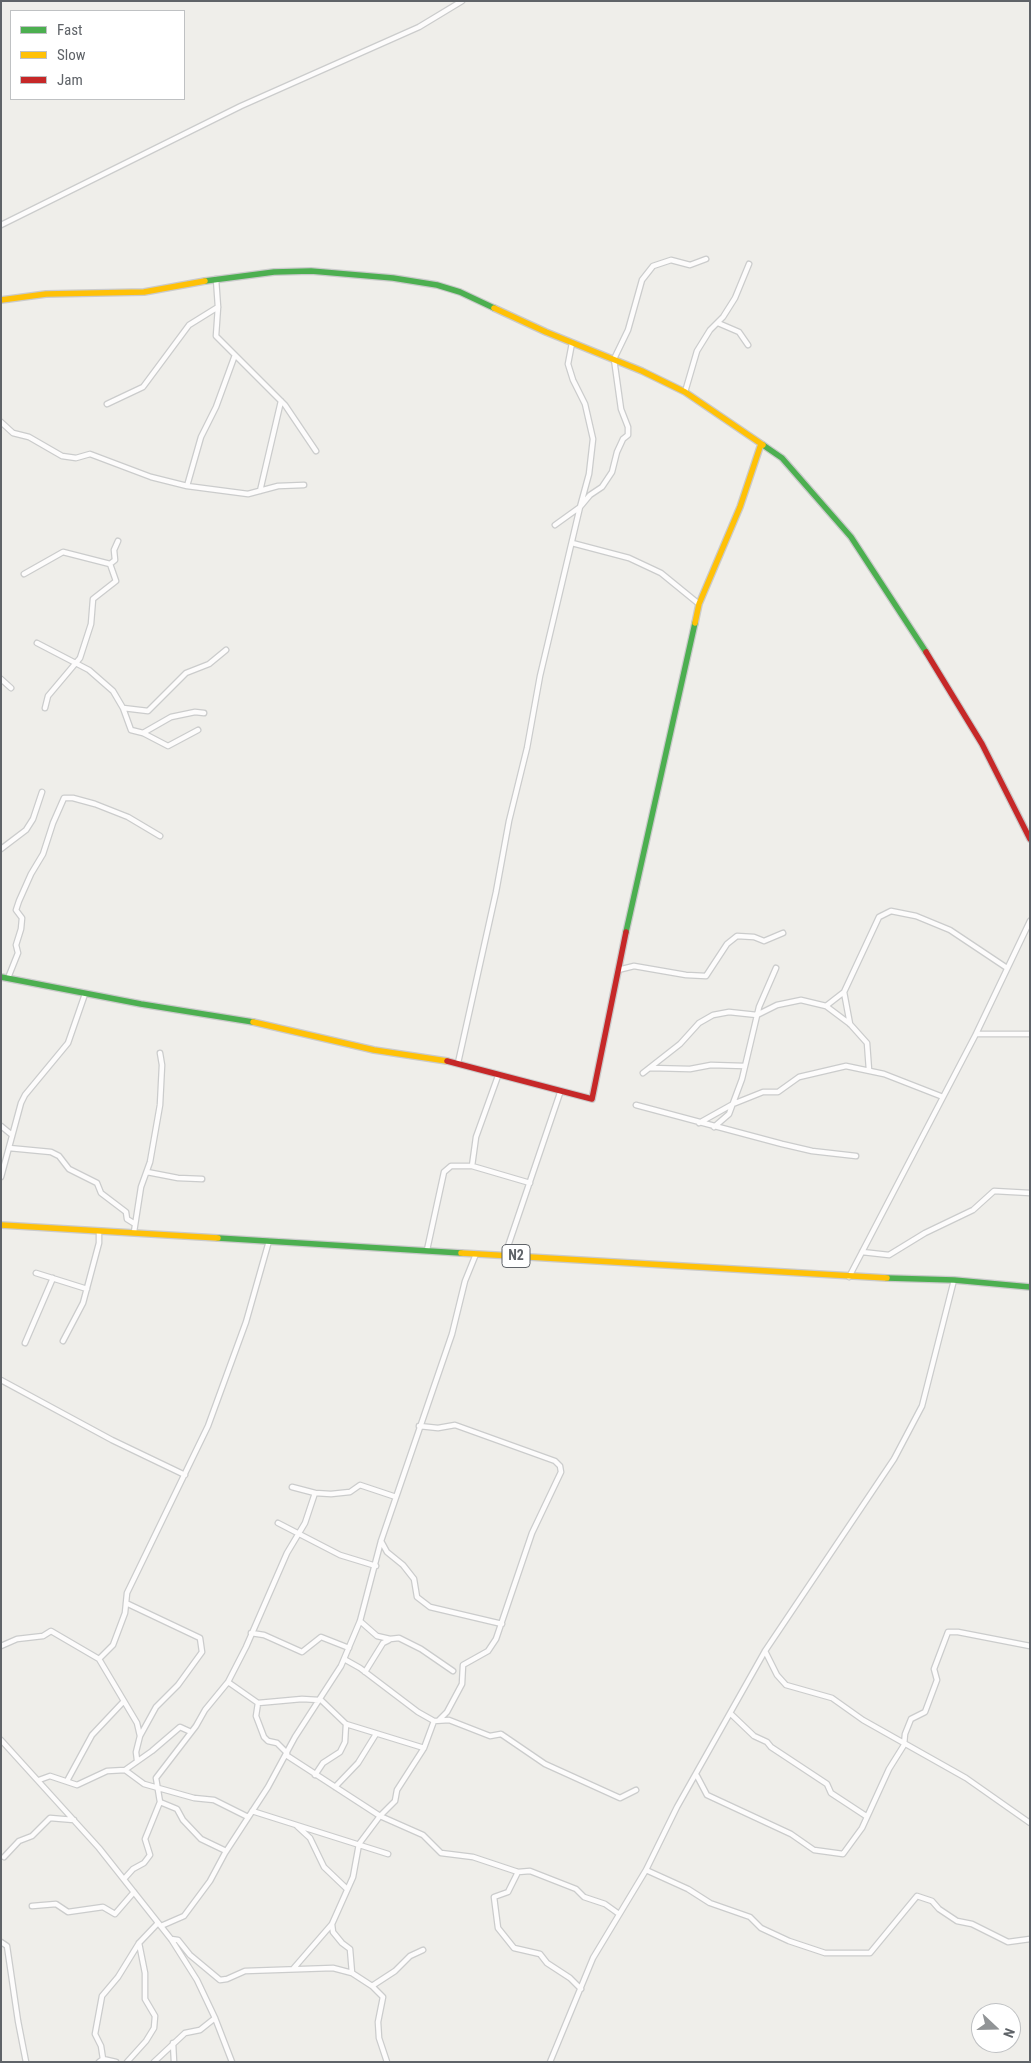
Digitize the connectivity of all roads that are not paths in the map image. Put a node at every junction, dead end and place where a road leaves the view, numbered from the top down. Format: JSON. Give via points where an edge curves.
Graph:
{"nodes":[{"id":1,"x":462,"y":1,"type":"edge"},
{"id":2,"x":1,"y":225,"type":"edge"},
{"id":3,"x":706,"y":260,"type":"dead end"},
{"id":4,"x":749,"y":264,"type":"dead end"},
{"id":5,"x":216,"y":279,"type":"junction"},
{"id":6,"x":1,"y":300,"type":"edge"},
{"id":7,"x":218,"y":307,"type":"junction"},
{"id":8,"x":718,"y":323,"type":"junction"},
{"id":9,"x":572,"y":343,"type":"junction"},
{"id":10,"x":748,"y":345,"type":"dead end"},
{"id":11,"x":235,"y":355,"type":"junction"},
{"id":12,"x":614,"y":359,"type":"junction"},
{"id":13,"x":685,"y":392,"type":"junction"},
{"id":14,"x":281,"y":401,"type":"junction"},
{"id":15,"x":107,"y":404,"type":"dead end"},
{"id":16,"x":1,"y":422,"type":"edge"},
{"id":17,"x":761,"y":444,"type":"junction"},
{"id":18,"x":316,"y":451,"type":"dead end"},
{"id":19,"x":304,"y":485,"type":"dead end"},
{"id":20,"x":186,"y":486,"type":"junction"},
{"id":21,"x":260,"y":490,"type":"junction"},
{"id":22,"x":580,"y":507,"type":"junction"},
{"id":23,"x":555,"y":525,"type":"dead end"},
{"id":24,"x":118,"y":541,"type":"dead end"},
{"id":25,"x":572,"y":543,"type":"junction"},
{"id":26,"x":110,"y":564,"type":"junction"},
{"id":27,"x":24,"y":574,"type":"dead end"},
{"id":28,"x":699,"y":604,"type":"junction"},
{"id":29,"x":38,"y":643,"type":"dead end"},
{"id":30,"x":226,"y":650,"type":"dead end"},
{"id":31,"x":76,"y":663,"type":"junction"},
{"id":32,"x":1,"y":679,"type":"edge"},
{"id":33,"x":11,"y":688,"type":"dead end"},
{"id":34,"x":45,"y":708,"type":"dead end"},
{"id":35,"x":123,"y":708,"type":"junction"},
{"id":36,"x":204,"y":713,"type":"dead end"},
{"id":37,"x":198,"y":730,"type":"dead end"},
{"id":38,"x":143,"y":733,"type":"junction"},
{"id":39,"x":42,"y":792,"type":"dead end"},
{"id":40,"x":160,"y":836,"type":"dead end"},
{"id":41,"x":1030,"y":839,"type":"edge"},
{"id":42,"x":1,"y":849,"type":"edge"},
{"id":43,"x":1030,"y":921,"type":"edge"},
{"id":44,"x":783,"y":933,"type":"dead end"},
{"id":45,"x":776,"y":968,"type":"dead end"},
{"id":46,"x":1007,"y":968,"type":"junction"},
{"id":47,"x":618,"y":970,"type":"junction"},
{"id":48,"x":4,"y":977,"type":"edge"},
{"id":49,"x":844,"y":992,"type":"junction"},
{"id":50,"x":85,"y":994,"type":"junction"},
{"id":51,"x":826,"y":1006,"type":"junction"},
{"id":52,"x":757,"y":1015,"type":"junction"},
{"id":53,"x":850,"y":1024,"type":"junction"},
{"id":54,"x":976,"y":1034,"type":"junction"},
{"id":55,"x":1030,"y":1034,"type":"edge"},
{"id":56,"x":160,"y":1053,"type":"dead end"},
{"id":57,"x":458,"y":1064,"type":"junction"},
{"id":58,"x":745,"y":1066,"type":"junction"},
{"id":59,"x":650,"y":1068,"type":"junction"},
{"id":60,"x":869,"y":1070,"type":"junction"},
{"id":61,"x":643,"y":1073,"type":"dead end"},
{"id":62,"x":498,"y":1076,"type":"junction"},
{"id":63,"x":560,"y":1093,"type":"junction"},
{"id":64,"x":943,"y":1097,"type":"junction"},
{"id":65,"x":733,"y":1104,"type":"junction"},
{"id":66,"x":636,"y":1105,"type":"dead end"},
{"id":67,"x":699,"y":1123,"type":"junction"},
{"id":68,"x":1,"y":1126,"type":"edge"},
{"id":69,"x":714,"y":1127,"type":"junction"},
{"id":70,"x":12,"y":1135,"type":"junction"},
{"id":71,"x":9,"y":1148,"type":"junction"},
{"id":72,"x":856,"y":1156,"type":"dead end"},
{"id":73,"x":472,"y":1166,"type":"junction"},
{"id":74,"x":146,"y":1172,"type":"junction"},
{"id":75,"x":1,"y":1177,"type":"edge"},
{"id":76,"x":202,"y":1178,"type":"dead end"},
{"id":77,"x":530,"y":1183,"type":"junction"},
{"id":78,"x":1030,"y":1193,"type":"edge"},
{"id":79,"x":135,"y":1224,"type":"junction"},
{"id":80,"x":1,"y":1225,"type":"edge"},
{"id":81,"x":99,"y":1231,"type":"junction"},
{"id":82,"x":134,"y":1232,"type":"junction"},
{"id":83,"x":269,"y":1240,"type":"junction"},
{"id":84,"x":427,"y":1250,"type":"junction"},
{"id":85,"x":862,"y":1252,"type":"junction"},
{"id":86,"x":477,"y":1253,"type":"junction"},
{"id":87,"x":505,"y":1255,"type":"junction"},
{"id":88,"x":36,"y":1273,"type":"dead end"},
{"id":89,"x":849,"y":1277,"type":"junction"},
{"id":90,"x":53,"y":1278,"type":"junction"},
{"id":91,"x":954,"y":1280,"type":"junction"},
{"id":92,"x":1030,"y":1287,"type":"edge"},
{"id":93,"x":87,"y":1289,"type":"junction"},
{"id":94,"x":63,"y":1341,"type":"dead end"},
{"id":95,"x":25,"y":1343,"type":"dead end"},
{"id":96,"x":1,"y":1380,"type":"edge"},
{"id":97,"x":419,"y":1426,"type":"junction"},
{"id":98,"x":185,"y":1475,"type":"junction"},
{"id":99,"x":292,"y":1487,"type":"dead end"},
{"id":100,"x":315,"y":1493,"type":"junction"},
{"id":101,"x":396,"y":1497,"type":"junction"},
{"id":102,"x":278,"y":1523,"type":"dead end"},
{"id":103,"x":299,"y":1532,"type":"junction"},
{"id":104,"x":381,"y":1541,"type":"junction"},
{"id":105,"x":376,"y":1566,"type":"junction"},
{"id":106,"x":126,"y":1603,"type":"junction"},
{"id":107,"x":360,"y":1621,"type":"junction"},
{"id":108,"x":502,"y":1624,"type":"junction"},
{"id":109,"x":251,"y":1633,"type":"junction"},
{"id":110,"x":390,"y":1639,"type":"junction"},
{"id":111,"x":1,"y":1646,"type":"edge"},
{"id":112,"x":1030,"y":1646,"type":"edge"},
{"id":113,"x":349,"y":1648,"type":"junction"},
{"id":114,"x":765,"y":1651,"type":"junction"},
{"id":115,"x":99,"y":1659,"type":"junction"},
{"id":116,"x":344,"y":1659,"type":"junction"},
{"id":117,"x":453,"y":1671,"type":"dead end"},
{"id":118,"x":365,"y":1672,"type":"junction"},
{"id":119,"x":228,"y":1682,"type":"junction"},
{"id":120,"x":320,"y":1700,"type":"junction"},
{"id":121,"x":124,"y":1701,"type":"junction"},
{"id":122,"x":258,"y":1703,"type":"junction"},
{"id":123,"x":731,"y":1714,"type":"junction"},
{"id":124,"x":437,"y":1720,"type":"junction"},
{"id":125,"x":346,"y":1724,"type":"junction"},
{"id":126,"x":191,"y":1732,"type":"junction"},
{"id":127,"x":376,"y":1734,"type":"junction"},
{"id":128,"x":140,"y":1736,"type":"junction"},
{"id":129,"x":1,"y":1740,"type":"edge"},
{"id":130,"x":904,"y":1745,"type":"junction"},
{"id":131,"x":424,"y":1748,"type":"junction"},
{"id":132,"x":286,"y":1754,"type":"junction"},
{"id":133,"x":137,"y":1760,"type":"junction"},
{"id":134,"x":125,"y":1770,"type":"junction"},
{"id":135,"x":315,"y":1775,"type":"junction"},
{"id":136,"x":697,"y":1776,"type":"junction"},
{"id":137,"x":39,"y":1780,"type":"junction"},
{"id":138,"x":67,"y":1781,"type":"junction"},
{"id":139,"x":335,"y":1786,"type":"junction"},
{"id":140,"x":158,"y":1788,"type":"junction"},
{"id":141,"x":636,"y":1790,"type":"dead end"},
{"id":142,"x":160,"y":1802,"type":"junction"},
{"id":143,"x":252,"y":1811,"type":"junction"},
{"id":144,"x":380,"y":1816,"type":"junction"},
{"id":145,"x":866,"y":1816,"type":"junction"},
{"id":146,"x":248,"y":1817,"type":"junction"},
{"id":147,"x":74,"y":1820,"type":"junction"},
{"id":148,"x":1030,"y":1823,"type":"edge"},
{"id":149,"x":296,"y":1825,"type":"junction"},
{"id":150,"x":359,"y":1844,"type":"junction"},
{"id":151,"x":226,"y":1851,"type":"junction"},
{"id":152,"x":388,"y":1854,"type":"dead end"},
{"id":153,"x":4,"y":1857,"type":"dead end"},
{"id":154,"x":646,"y":1870,"type":"junction"},
{"id":155,"x":518,"y":1872,"type":"junction"},
{"id":156,"x":124,"y":1879,"type":"junction"},
{"id":157,"x":347,"y":1889,"type":"junction"},
{"id":158,"x":134,"y":1892,"type":"junction"},
{"id":159,"x":32,"y":1906,"type":"dead end"},
{"id":160,"x":619,"y":1914,"type":"junction"},
{"id":161,"x":160,"y":1924,"type":"junction"},
{"id":162,"x":332,"y":1924,"type":"junction"},
{"id":163,"x":171,"y":1939,"type":"junction"},
{"id":164,"x":1030,"y":1940,"type":"edge"},
{"id":165,"x":1,"y":1942,"type":"edge"},
{"id":166,"x":139,"y":1943,"type":"junction"},
{"id":167,"x":423,"y":1950,"type":"dead end"},
{"id":168,"x":293,"y":1969,"type":"junction"},
{"id":169,"x":352,"y":1972,"type":"junction"},
{"id":170,"x":372,"y":1986,"type":"junction"},
{"id":171,"x":581,"y":1989,"type":"junction"},
{"id":172,"x":215,"y":2018,"type":"junction"},
{"id":173,"x":173,"y":2043,"type":"junction"},
{"id":174,"x":101,"y":2060,"type":"edge"},
{"id":175,"x":26,"y":2062,"type":"edge"},
{"id":176,"x":116,"y":2062,"type":"edge"},
{"id":177,"x":127,"y":2062,"type":"edge"},
{"id":178,"x":154,"y":2062,"type":"edge"},
{"id":179,"x":174,"y":2062,"type":"edge"},
{"id":180,"x":232,"y":2062,"type":"edge"},
{"id":181,"x":387,"y":2062,"type":"edge"},
{"id":182,"x":550,"y":2062,"type":"edge"}],
"edges":[{"from":1,"to":2,"type":"street","via":[[419,27],[241,106]]},
{"from":3,"to":12,"type":"street","via":[[690,265],[671,260],[653,266],[642,280],[628,330]]},
{"from":4,"to":8,"type":"street","via":[[736,298]]},
{"from":5,"to":6,"type":"main road","via":[[144,292],[46,294]]},
{"from":5,"to":7,"type":"street"},
{"from":5,"to":9,"type":"main road","via":[[311,271],[418,281],[460,292]]},
{"from":7,"to":11,"type":"street","via":[[216,336]]},
{"from":7,"to":15,"type":"street","via":[[189,325],[143,387]]},
{"from":8,"to":10,"type":"street","via":[[739,332]]},
{"from":8,"to":13,"type":"street","via":[[697,351]]},
{"from":9,"to":12,"type":"main road"},
{"from":9,"to":22,"type":"street","via":[[568,364],[586,404],[593,439]]},
{"from":11,"to":14,"type":"street"},
{"from":11,"to":20,"type":"street","via":[[201,437]]},
{"from":12,"to":13,"type":"main road"},
{"from":12,"to":22,"type":"street","via":[[628,435],[623,439],[612,472],[602,487]]},
{"from":13,"to":17,"type":"main road"},
{"from":14,"to":18,"type":"street"},
{"from":14,"to":21,"type":"street"},
{"from":16,"to":20,"type":"street","via":[[13,432],[62,456],[76,458],[90,454],[151,477]]},
{"from":17,"to":28,"type":"main road","via":[[740,506]]},
{"from":17,"to":41,"type":"main road","via":[[782,458],[851,537],[964,713]]},
{"from":19,"to":21,"type":"street"},
{"from":20,"to":21,"type":"street","via":[[248,494]]},
{"from":22,"to":23,"type":"street"},
{"from":22,"to":25,"type":"street"},
{"from":24,"to":26,"type":"street","via":[[114,550],[115,560]]},
{"from":25,"to":28,"type":"street","via":[[629,558],[661,573]]},
{"from":25,"to":57,"type":"street","via":[[540,676]]},
{"from":26,"to":27,"type":"street","via":[[63,552]]},
{"from":26,"to":31,"type":"street","via":[[116,580],[93,599],[91,624]]},
{"from":28,"to":47,"type":"main road"},
{"from":29,"to":31,"type":"street"},
{"from":30,"to":35,"type":"street","via":[[208,664],[186,673],[148,711]]},
{"from":31,"to":34,"type":"street","via":[[48,696]]},
{"from":31,"to":35,"type":"street","via":[[113,691]]},
{"from":32,"to":33,"type":"street"},
{"from":35,"to":38,"type":"street","via":[[130,730]]},
{"from":36,"to":38,"type":"street","via":[[171,717]]},
{"from":37,"to":38,"type":"street","via":[[168,746]]},
{"from":39,"to":42,"type":"street","via":[[33,820],[26,830]]},
{"from":40,"to":48,"type":"street","via":[[128,817],[95,804],[64,798],[43,854],[19,901],[16,910],[22,918],[16,945],[18,953]]},
{"from":43,"to":46,"type":"street"},
{"from":44,"to":47,"type":"street","via":[[764,941],[737,936],[727,944],[706,976],[634,966]]},
{"from":45,"to":52,"type":"street"},
{"from":46,"to":49,"type":"street","via":[[950,930],[916,916],[891,911],[879,917]]},
{"from":46,"to":54,"type":"street"},
{"from":47,"to":63,"type":"main road","via":[[592,1099]]},
{"from":48,"to":50,"type":"main road"},
{"from":49,"to":51,"type":"street"},
{"from":49,"to":53,"type":"street"},
{"from":50,"to":57,"type":"main road","via":[[246,1020],[374,1050]]},
{"from":50,"to":70,"type":"street","via":[[68,1043],[25,1095]]},
{"from":51,"to":52,"type":"street","via":[[801,1000],[777,1005]]},
{"from":51,"to":53,"type":"street"},
{"from":52,"to":58,"type":"street"},
{"from":52,"to":59,"type":"street","via":[[714,1014]]},
{"from":53,"to":60,"type":"street","via":[[867,1042]]},
{"from":54,"to":55,"type":"street"},
{"from":54,"to":64,"type":"street"},
{"from":56,"to":74,"type":"street","via":[[160,1105]]},
{"from":57,"to":62,"type":"main road"},
{"from":58,"to":59,"type":"street"},
{"from":58,"to":65,"type":"street"},
{"from":59,"to":61,"type":"street"},
{"from":60,"to":64,"type":"street"},
{"from":60,"to":65,"type":"street","via":[[846,1066],[799,1077],[778,1092],[762,1092]]},
{"from":62,"to":63,"type":"main road"},
{"from":62,"to":73,"type":"street","via":[[476,1137]]},
{"from":63,"to":77,"type":"street"},
{"from":64,"to":85,"type":"street"},
{"from":65,"to":67,"type":"street"},
{"from":65,"to":69,"type":"street","via":[[729,1114]]},
{"from":66,"to":67,"type":"street"},
{"from":67,"to":69,"type":"street"},
{"from":68,"to":70,"type":"street"},
{"from":69,"to":72,"type":"street","via":[[812,1151]]},
{"from":70,"to":71,"type":"street"},
{"from":71,"to":75,"type":"street"},
{"from":71,"to":79,"type":"street","via":[[51,1152],[59,1156],[68,1169],[97,1184],[101,1193],[126,1212],[128,1219]]},
{"from":73,"to":77,"type":"street"},
{"from":73,"to":84,"type":"street","via":[[451,1166],[444,1172]]},
{"from":74,"to":76,"type":"street","via":[[178,1178]]},
{"from":74,"to":79,"type":"street"},
{"from":77,"to":87,"type":"street"},
{"from":78,"to":85,"type":"street","via":[[994,1191],[973,1210],[889,1255]]},
{"from":79,"to":82,"type":"street"},
{"from":80,"to":81,"type":"main road","number":"N2"},
{"from":81,"to":82,"type":"main road","number":"N2"},
{"from":81,"to":93,"type":"street"},
{"from":82,"to":83,"type":"main road","number":"N2"},
{"from":83,"to":84,"type":"main road","number":"N2"},
{"from":83,"to":98,"type":"street","via":[[246,1322],[208,1426]]},
{"from":84,"to":86,"type":"main road","number":"N2"},
{"from":85,"to":89,"type":"street"},
{"from":86,"to":87,"type":"main road","number":"N2"},
{"from":86,"to":97,"type":"street"},
{"from":87,"to":89,"type":"main road","number":"N2"},
{"from":88,"to":90,"type":"street"},
{"from":89,"to":91,"type":"main road","number":"N2"},
{"from":90,"to":93,"type":"street"},
{"from":90,"to":95,"type":"street"},
{"from":91,"to":92,"type":"main road","number":"N2"},
{"from":91,"to":114,"type":"street","via":[[922,1406],[894,1459]]},
{"from":93,"to":94,"type":"street"},
{"from":96,"to":98,"type":"street"},
{"from":97,"to":101,"type":"street"},
{"from":97,"to":108,"type":"street","via":[[438,1428],[455,1424],[555,1461],[560,1466],[561,1472],[532,1533]]},
{"from":98,"to":106,"type":"street","via":[[127,1593]]},
{"from":99,"to":100,"type":"street"},
{"from":100,"to":101,"type":"street","via":[[350,1492],[360,1485]]},
{"from":100,"to":103,"type":"street"},
{"from":101,"to":104,"type":"street"},
{"from":102,"to":103,"type":"street"},
{"from":103,"to":105,"type":"street","via":[[340,1555]]},
{"from":103,"to":109,"type":"street"},
{"from":104,"to":105,"type":"street"},
{"from":104,"to":108,"type":"street","via":[[387,1552],[404,1564],[414,1579],[417,1598],[430,1608]]},
{"from":105,"to":107,"type":"street"},
{"from":106,"to":115,"type":"street","via":[[113,1645]]},
{"from":106,"to":128,"type":"street","via":[[200,1638],[202,1652],[178,1685],[156,1707]]},
{"from":107,"to":110,"type":"street","via":[[377,1636]]},
{"from":107,"to":113,"type":"street"},
{"from":108,"to":124,"type":"street","via":[[488,1651],[463,1665],[462,1684],[447,1712]]},
{"from":109,"to":113,"type":"street","via":[[264,1635],[302,1652],[322,1637]]},
{"from":109,"to":119,"type":"street"},
{"from":110,"to":117,"type":"street","via":[[399,1638],[421,1649]]},
{"from":110,"to":118,"type":"street","via":[[383,1643]]},
{"from":111,"to":115,"type":"street","via":[[17,1639],[44,1636],[51,1631]]},
{"from":112,"to":130,"type":"street","via":[[948,1632],[934,1669],[937,1680],[925,1712],[911,1719]]},
{"from":113,"to":116,"type":"street"},
{"from":114,"to":123,"type":"street"},
{"from":114,"to":130,"type":"street","via":[[777,1675],[786,1684],[832,1698]]},
{"from":115,"to":121,"type":"street"},
{"from":116,"to":118,"type":"street"},
{"from":116,"to":120,"type":"street"},
{"from":118,"to":124,"type":"street","via":[[418,1712]]},
{"from":119,"to":122,"type":"street"},
{"from":119,"to":126,"type":"street"},
{"from":120,"to":122,"type":"street"},
{"from":120,"to":125,"type":"street"},
{"from":120,"to":132,"type":"street"},
{"from":121,"to":128,"type":"street","via":[[137,1722]]},
{"from":121,"to":138,"type":"street","via":[[92,1735]]},
{"from":122,"to":132,"type":"street","via":[[256,1716],[264,1737],[277,1743]]},
{"from":123,"to":136,"type":"street"},
{"from":123,"to":145,"type":"street","via":[[754,1736],[827,1784],[831,1793]]},
{"from":124,"to":131,"type":"street"},
{"from":124,"to":141,"type":"street","via":[[449,1720],[490,1736],[500,1734],[545,1764],[620,1798]]},
{"from":125,"to":127,"type":"street"},
{"from":125,"to":135,"type":"street","via":[[345,1742],[340,1752],[323,1763]]},
{"from":126,"to":133,"type":"street","via":[[180,1726],[152,1752]]},
{"from":126,"to":140,"type":"street","via":[[156,1778]]},
{"from":127,"to":131,"type":"street"},
{"from":127,"to":139,"type":"street","via":[[358,1763]]},
{"from":128,"to":133,"type":"street"},
{"from":129,"to":137,"type":"street"},
{"from":130,"to":145,"type":"street"},
{"from":130,"to":148,"type":"street","via":[[966,1778]]},
{"from":131,"to":144,"type":"street","via":[[398,1790],[395,1801]]},
{"from":132,"to":135,"type":"street"},
{"from":132,"to":143,"type":"street"},
{"from":133,"to":134,"type":"street"},
{"from":134,"to":138,"type":"street","via":[[107,1771],[77,1785]]},
{"from":134,"to":140,"type":"street","via":[[144,1784]]},
{"from":135,"to":139,"type":"street"},
{"from":136,"to":145,"type":"street","via":[[707,1795],[791,1834],[814,1850],[843,1854],[862,1828]]},
{"from":136,"to":154,"type":"street","via":[[677,1807]]},
{"from":137,"to":138,"type":"street","via":[[50,1776]]},
{"from":137,"to":147,"type":"street"},
{"from":139,"to":144,"type":"street"},
{"from":140,"to":142,"type":"street"},
{"from":140,"to":146,"type":"street","via":[[214,1800]]},
{"from":142,"to":151,"type":"street","via":[[177,1809],[201,1838]]},
{"from":142,"to":156,"type":"street","via":[[145,1839],[150,1854]]},
{"from":143,"to":146,"type":"street"},
{"from":143,"to":149,"type":"street"},
{"from":144,"to":150,"type":"street"},
{"from":144,"to":155,"type":"street","via":[[423,1835],[441,1853],[473,1857]]},
{"from":146,"to":151,"type":"street"},
{"from":147,"to":153,"type":"street","via":[[50,1818]]},
{"from":147,"to":156,"type":"street"},
{"from":149,"to":150,"type":"street"},
{"from":149,"to":157,"type":"street","via":[[310,1838],[324,1867]]},
{"from":150,"to":152,"type":"street"},
{"from":150,"to":157,"type":"street","via":[[357,1865]]},
{"from":151,"to":161,"type":"street","via":[[184,1916]]},
{"from":154,"to":160,"type":"street"},
{"from":154,"to":164,"type":"street","via":[[710,1902],[750,1917],[761,1928],[789,1941],[826,1953],[870,1953],[917,1896],[932,1901],[957,1921],[972,1924],[1008,1942]]},
{"from":155,"to":160,"type":"street","via":[[530,1871],[576,1889],[584,1897],[605,1904]]},
{"from":155,"to":171,"type":"street","via":[[508,1892],[494,1897],[498,1928],[514,1948],[540,1954]]},
{"from":156,"to":158,"type":"street"},
{"from":157,"to":162,"type":"street"},
{"from":158,"to":159,"type":"street","via":[[115,1914],[103,1907],[68,1912],[56,1904]]},
{"from":158,"to":161,"type":"street"},
{"from":160,"to":171,"type":"street","via":[[593,1958]]},
{"from":161,"to":163,"type":"street"},
{"from":161,"to":166,"type":"street"},
{"from":162,"to":168,"type":"street"},
{"from":162,"to":169,"type":"street","via":[[333,1932],[350,1949]]},
{"from":163,"to":168,"type":"street","via":[[178,1940],[190,1955],[220,1980],[245,1971]]},
{"from":163,"to":172,"type":"street","via":[[197,1980]]},
{"from":165,"to":175,"type":"street","via":[[7,1946]]},
{"from":166,"to":174,"type":"street","via":[[102,1996],[95,2034],[101,2046]]},
{"from":166,"to":177,"type":"street","via":[[145,1972],[145,1999],[155,2016],[154,2028]]},
{"from":167,"to":170,"type":"street","via":[[410,1956]]},
{"from":168,"to":169,"type":"street","via":[[332,1968]]},
{"from":169,"to":170,"type":"street"},
{"from":170,"to":181,"type":"street","via":[[383,1997],[378,2022],[379,2038]]},
{"from":171,"to":182,"type":"street"},
{"from":172,"to":173,"type":"street","via":[[200,2030],[185,2033]]},
{"from":172,"to":180,"type":"street"},
{"from":173,"to":178,"type":"street"},
{"from":173,"to":179,"type":"street"},
{"from":174,"to":176,"type":"street"}]}
